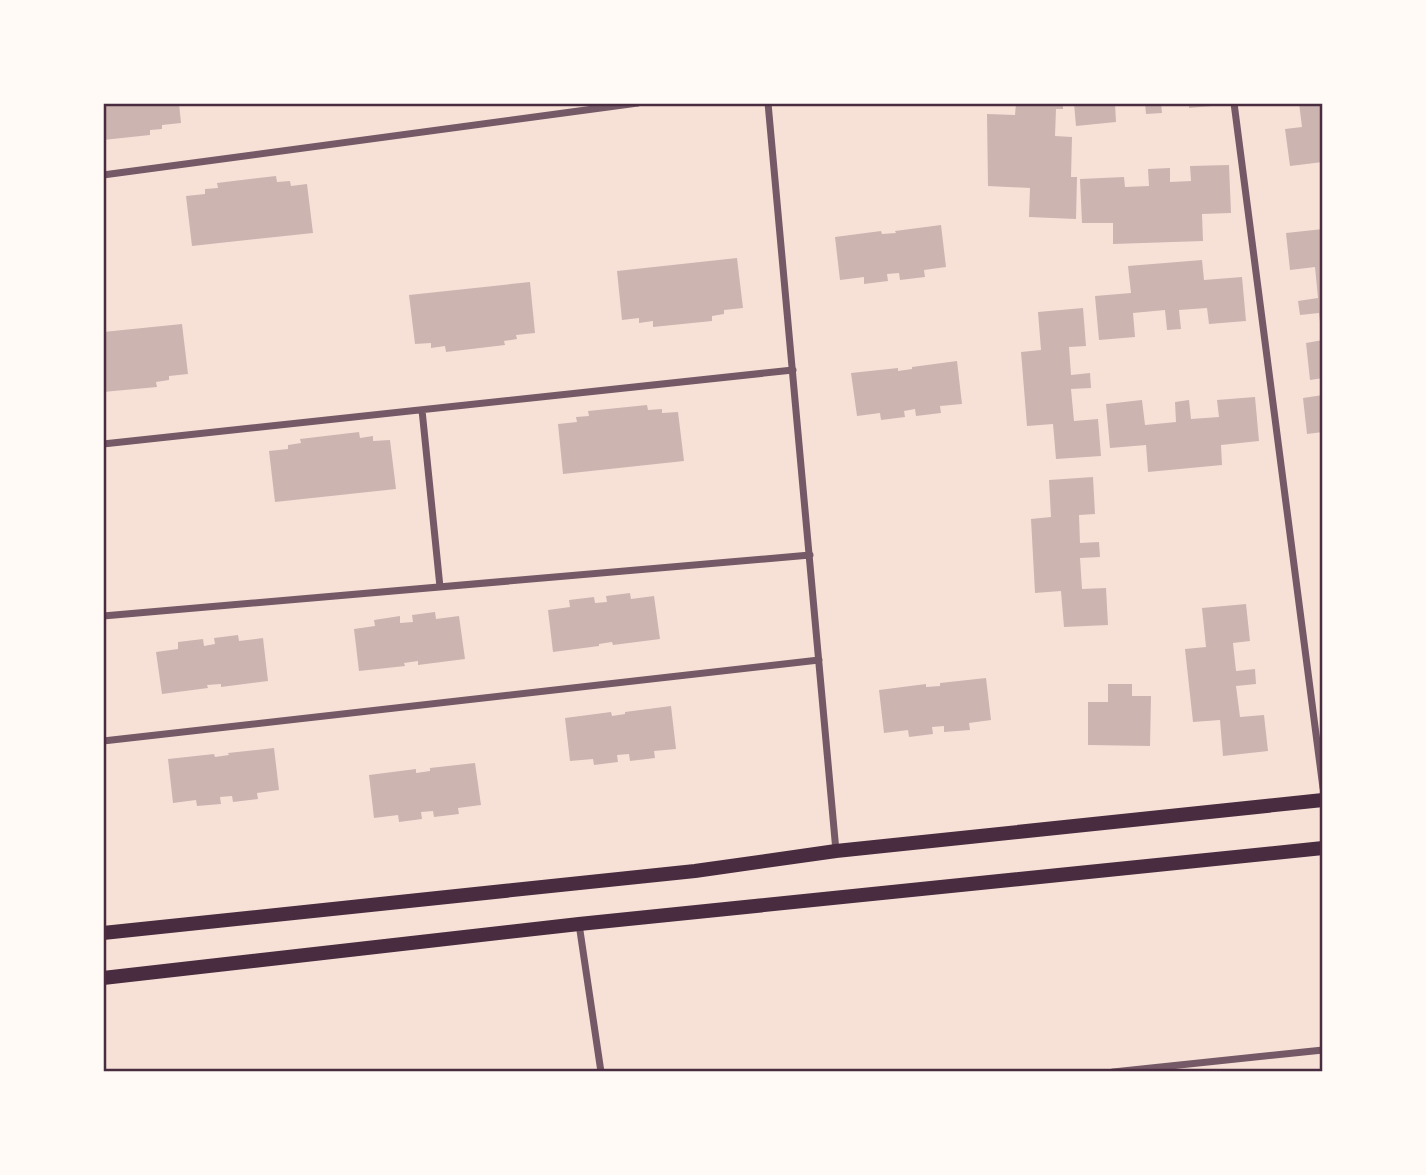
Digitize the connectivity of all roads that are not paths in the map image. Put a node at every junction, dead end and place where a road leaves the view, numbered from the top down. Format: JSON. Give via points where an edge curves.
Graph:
{"nodes":[{"id":1,"x":638,"y":103,"type":"edge"},
{"id":2,"x":768,"y":103,"type":"edge"},
{"id":3,"x":1234,"y":103,"type":"edge"},
{"id":4,"x":103,"y":175,"type":"edge"},
{"id":5,"x":793,"y":370,"type":"junction"},
{"id":6,"x":422,"y":410,"type":"junction"},
{"id":7,"x":103,"y":444,"type":"edge"},
{"id":8,"x":810,"y":555,"type":"junction"},
{"id":9,"x":440,"y":587,"type":"junction"},
{"id":10,"x":103,"y":616,"type":"edge"},
{"id":11,"x":819,"y":660,"type":"junction"},
{"id":12,"x":103,"y":740,"type":"edge"},
{"id":13,"x":1323,"y":788,"type":"edge"},
{"id":14,"x":1323,"y":800,"type":"edge"},
{"id":15,"x":1323,"y":848,"type":"edge"},
{"id":16,"x":836,"y":851,"type":"junction"},
{"id":17,"x":579,"y":923,"type":"junction"},
{"id":18,"x":103,"y":933,"type":"edge"},
{"id":19,"x":103,"y":978,"type":"edge"},
{"id":20,"x":1323,"y":1050,"type":"edge"},
{"id":21,"x":601,"y":1072,"type":"edge"},
{"id":22,"x":1113,"y":1072,"type":"edge"}],
"edges":[{"from":1,"to":4,"type":"street"},
{"from":2,"to":5,"type":"street"},
{"from":3,"to":13,"type":"street"},
{"from":5,"to":6,"type":"street"},
{"from":5,"to":8,"type":"street"},
{"from":6,"to":7,"type":"street"},
{"from":6,"to":9,"type":"street"},
{"from":8,"to":9,"type":"street"},
{"from":8,"to":11,"type":"street"},
{"from":9,"to":10,"type":"street"},
{"from":11,"to":12,"type":"street"},
{"from":11,"to":16,"type":"street"},
{"from":14,"to":16,"type":"main road"},
{"from":15,"to":17,"type":"main road"},
{"from":16,"to":18,"type":"main road","via":[[681,873]]},
{"from":17,"to":19,"type":"main road"},
{"from":17,"to":21,"type":"street"},
{"from":20,"to":22,"type":"street"}]}
